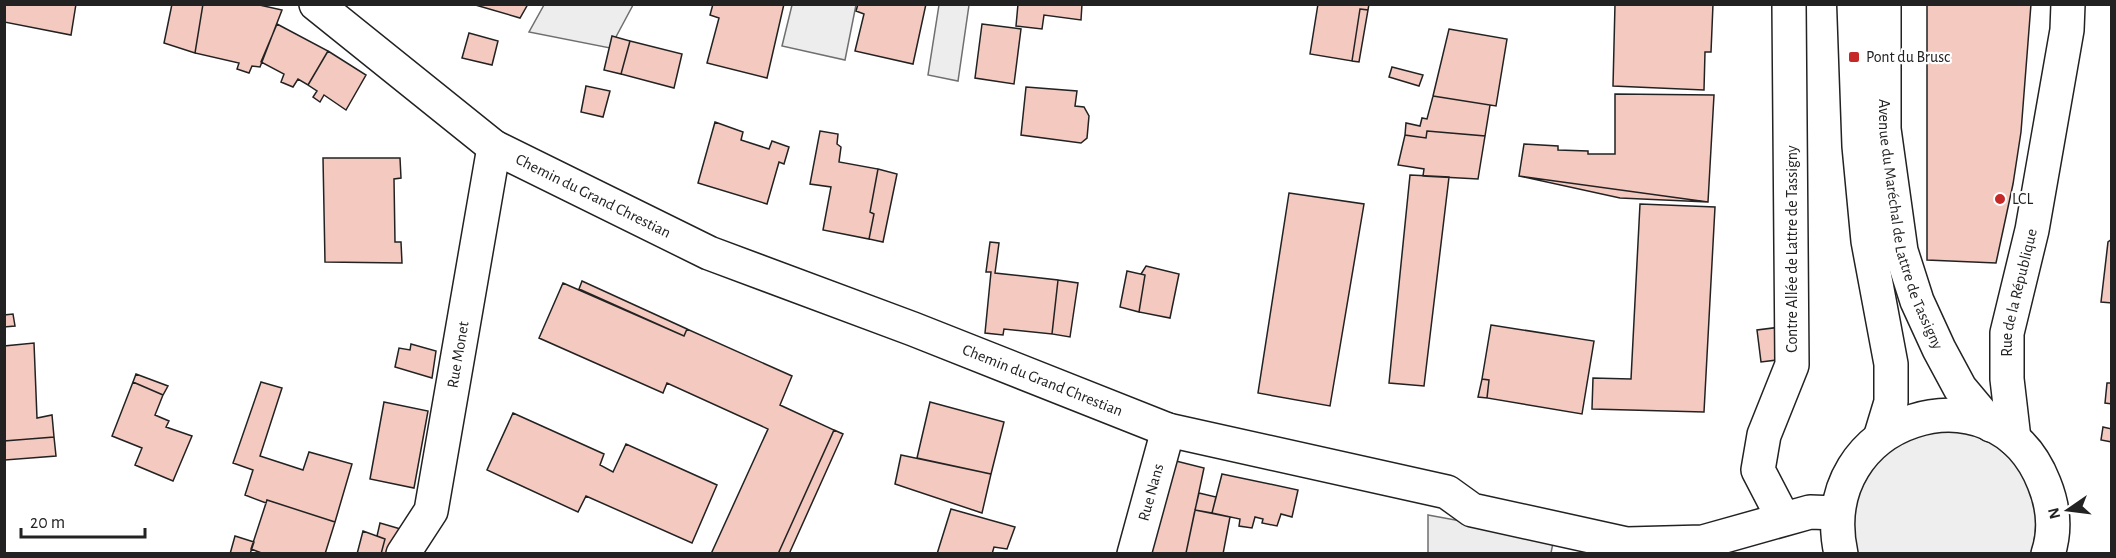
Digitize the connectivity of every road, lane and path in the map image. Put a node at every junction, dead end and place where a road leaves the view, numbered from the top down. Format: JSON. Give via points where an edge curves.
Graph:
{"nodes":[{"id":1,"x":316,"y":4,"type":"edge"},
{"id":2,"x":1789,"y":4,"type":"edge"},
{"id":3,"x":1854,"y":4,"type":"edge"},
{"id":4,"x":1884,"y":4,"type":"edge"},
{"id":5,"x":2068,"y":4,"type":"edge"},
{"id":6,"x":494,"y":147,"type":"junction"},
{"id":7,"x":1168,"y":430,"type":"junction"},
{"id":8,"x":2002,"y":432,"type":"junction"},
{"id":9,"x":1881,"y":435,"type":"junction"},
{"id":10,"x":1837,"y":513,"type":"junction"},
{"id":11,"x":1783,"y":518,"type":"junction"},
{"id":12,"x":2053,"y":549,"type":"edge"},
{"id":13,"x":403,"y":554,"type":"edge"},
{"id":14,"x":1134,"y":554,"type":"edge"},
{"id":15,"x":1841,"y":554,"type":"edge"}],
"edges":[{"from":1,"to":6,"type":"street","name":"Chemin du Grand Chrestian"},
{"from":2,"to":11,"type":"street","name":"Contre Allée de Lattre de Tassigny","via":[[1792,365],[1764,435],[1758,470]]},
{"from":3,"to":9,"type":"street","name":"Avenue du Maréchal de Lattre de Tassigny","via":[[1859,146],[1868,241],[1891,364],[1891,402]]},
{"from":4,"to":8,"type":"street","name":"Avenue du Maréchal de Lattre de Tassigny","via":[[1884,129],[1901,251],[1917,301],[1960,388]]},
{"from":5,"to":8,"type":"street","name":"Rue de la République","via":[[2067,30],[2032,230],[2007,333]]},
{"from":6,"to":7,"type":"street","name":"Chemin du Grand Chrestian","via":[[708,254],[913,329]]},
{"from":6,"to":13,"type":"street","name":"Rue Monet","via":[[431,511]]},
{"from":7,"to":11,"type":"street","name":"Chemin du Grand Chrestian","via":[[1447,492],[1472,510],[1627,544],[1703,542]]},
{"from":7,"to":14,"type":"street","name":"Rue Nans"},
{"from":8,"to":9,"type":"street","via":[[1965,417],[1939,415],[1908,421]]},
{"from":8,"to":12,"type":"street","name":"Avenue du Maréchal de Lattre de Tassigny","via":[[2038,468],[2052,502]]},
{"from":9,"to":10,"type":"street","via":[[1859,457],[1844,483]]},
{"from":10,"to":11,"type":"street","name":"Chemin du Grand Chrestian","via":[[1810,512]]},
{"from":10,"to":15,"type":"street"}]}
